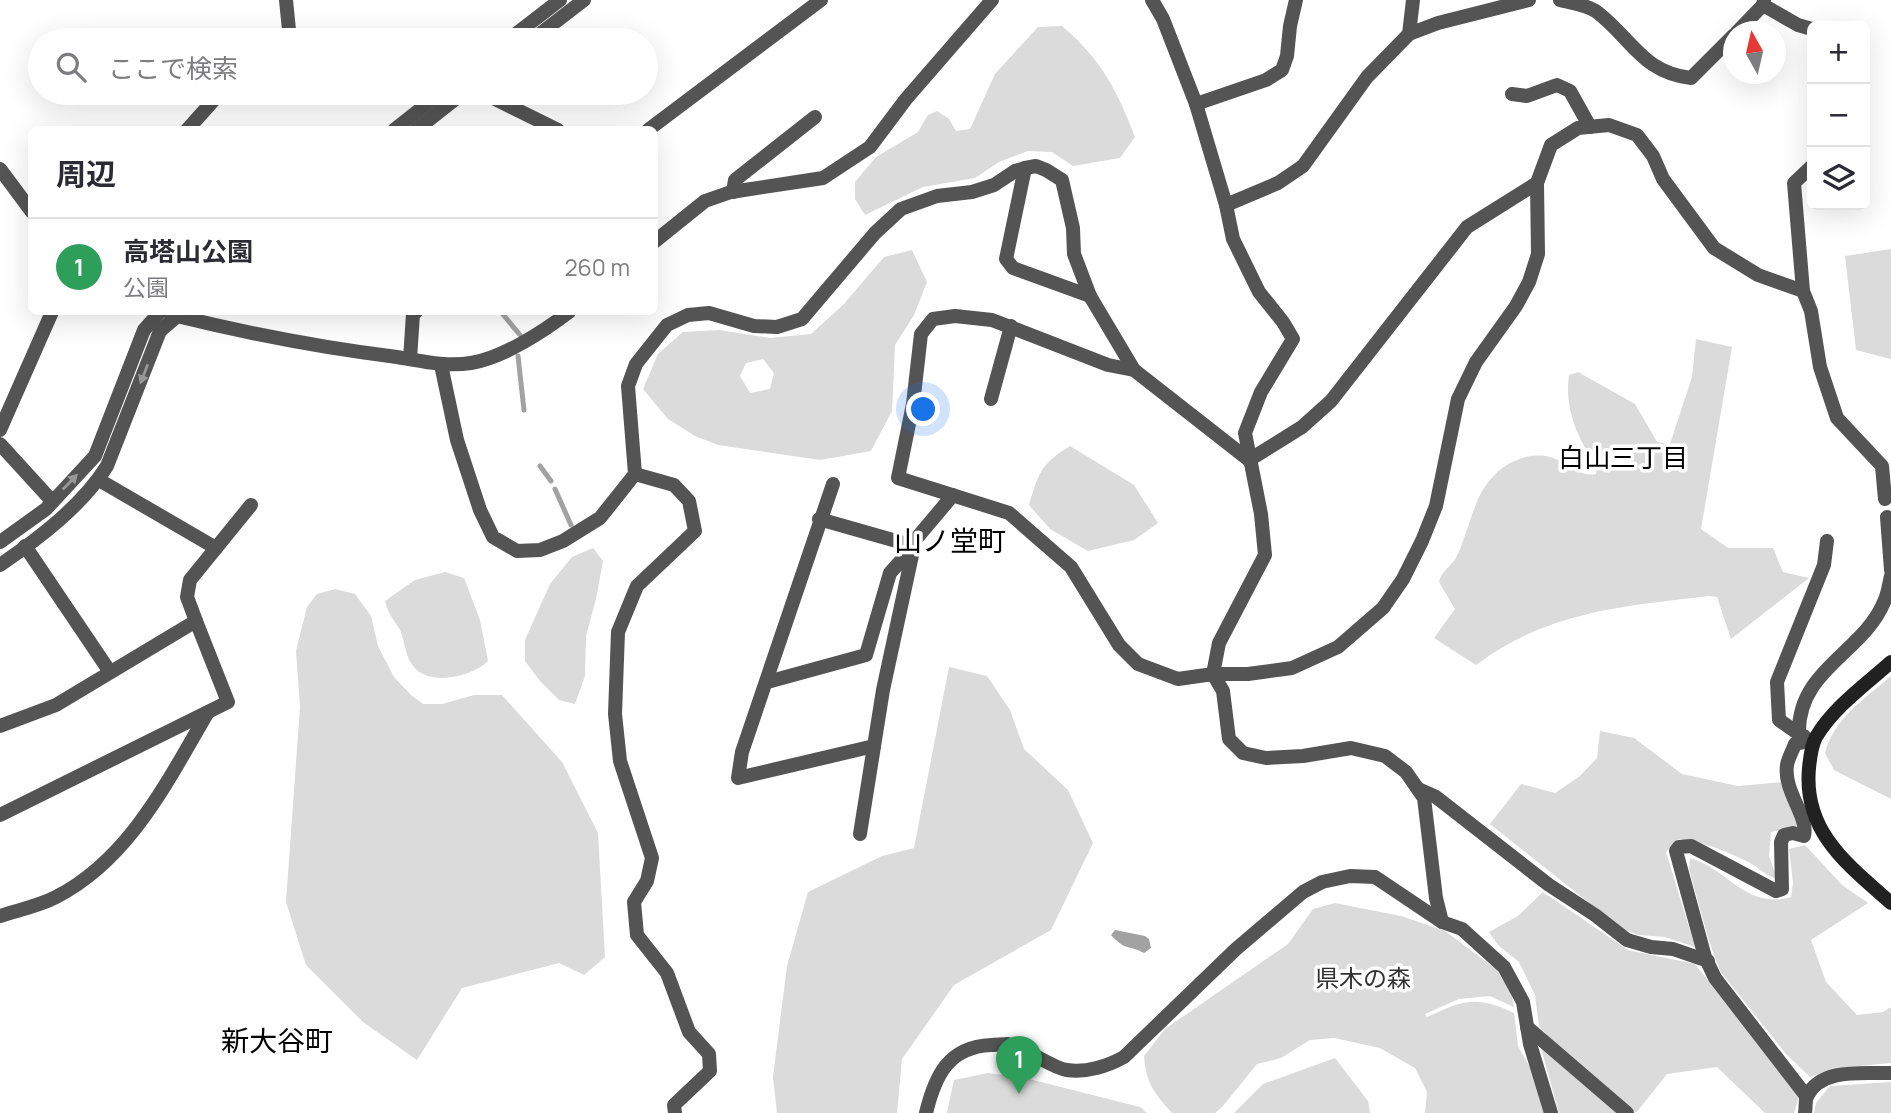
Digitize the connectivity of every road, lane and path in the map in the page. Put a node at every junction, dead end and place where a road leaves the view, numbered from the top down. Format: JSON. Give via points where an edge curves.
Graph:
{"nodes":[{"id":1,"x":286,"y":0,"type":"edge"},
{"id":2,"x":560,"y":0,"type":"edge"},
{"id":3,"x":584,"y":0,"type":"edge"},
{"id":4,"x":821,"y":0,"type":"edge"},
{"id":5,"x":992,"y":0,"type":"edge"},
{"id":6,"x":1152,"y":0,"type":"edge"},
{"id":7,"x":1296,"y":0,"type":"edge"},
{"id":8,"x":1413,"y":0,"type":"edge"},
{"id":9,"x":1529,"y":0,"type":"edge"},
{"id":10,"x":1560,"y":0,"type":"edge"},
{"id":11,"x":1764,"y":3,"type":"edge"},
{"id":12,"x":1747,"y":21,"type":"edge"},
{"id":13,"x":289,"y":28,"type":"edge"},
{"id":14,"x":524,"y":28,"type":"edge"},
{"id":15,"x":548,"y":28,"type":"edge"},
{"id":16,"x":1807,"y":28,"type":"edge"},
{"id":17,"x":1409,"y":34,"type":"junction"},
{"id":18,"x":1723,"y":46,"type":"edge"},
{"id":19,"x":1511,"y":94,"type":"dead end"},
{"id":20,"x":1196,"y":104,"type":"junction"},
{"id":21,"x":209,"y":105,"type":"edge"},
{"id":22,"x":426,"y":105,"type":"edge"},
{"id":23,"x":448,"y":105,"type":"edge"},
{"id":24,"x":507,"y":105,"type":"edge"},
{"id":25,"x":815,"y":117,"type":"dead end"},
{"id":26,"x":191,"y":126,"type":"edge"},
{"id":27,"x":399,"y":126,"type":"edge"},
{"id":28,"x":421,"y":126,"type":"edge"},
{"id":29,"x":550,"y":126,"type":"edge"},
{"id":30,"x":653,"y":126,"type":"edge"},
{"id":31,"x":1590,"y":127,"type":"junction"},
{"id":32,"x":1025,"y":168,"type":"junction"},
{"id":33,"x":0,"y":169,"type":"edge"},
{"id":34,"x":1807,"y":171,"type":"edge"},
{"id":35,"x":1537,"y":183,"type":"junction"},
{"id":36,"x":733,"y":192,"type":"junction"},
{"id":37,"x":1226,"y":205,"type":"junction"},
{"id":38,"x":28,"y":207,"type":"edge"},
{"id":39,"x":658,"y":239,"type":"edge"},
{"id":40,"x":1804,"y":291,"type":"junction"},
{"id":41,"x":1090,"y":296,"type":"junction"},
{"id":42,"x":51,"y":315,"type":"edge"},
{"id":43,"x":157,"y":315,"type":"edge"},
{"id":44,"x":174,"y":315,"type":"edge"},
{"id":45,"x":183,"y":315,"type":"edge"},
{"id":46,"x":413,"y":315,"type":"edge"},
{"id":47,"x":563,"y":315,"type":"edge"},
{"id":48,"x":1010,"y":326,"type":"junction"},
{"id":49,"x":410,"y":359,"type":"junction"},
{"id":50,"x":441,"y":365,"type":"junction"},
{"id":51,"x":1134,"y":370,"type":"junction"},
{"id":52,"x":991,"y":399,"type":"dead end"},
{"id":53,"x":0,"y":430,"type":"edge"},
{"id":54,"x":0,"y":444,"type":"edge"},
{"id":55,"x":1249,"y":460,"type":"junction"},
{"id":56,"x":635,"y":474,"type":"junction"},
{"id":57,"x":99,"y":480,"type":"junction"},
{"id":58,"x":833,"y":484,"type":"dead end"},
{"id":59,"x":953,"y":495,"type":"junction"},
{"id":60,"x":1885,"y":499,"type":"dead end"},
{"id":61,"x":52,"y":500,"type":"junction"},
{"id":62,"x":251,"y":505,"type":"dead end"},
{"id":63,"x":1887,"y":517,"type":"dead end"},
{"id":64,"x":819,"y":519,"type":"junction"},
{"id":65,"x":1827,"y":541,"type":"dead end"},
{"id":66,"x":0,"y":542,"type":"edge"},
{"id":67,"x":914,"y":546,"type":"junction"},
{"id":68,"x":25,"y":547,"type":"junction"},
{"id":69,"x":216,"y":548,"type":"junction"},
{"id":70,"x":0,"y":565,"type":"edge"},
{"id":71,"x":1891,"y":570,"type":"edge"},
{"id":72,"x":1891,"y":576,"type":"edge"},
{"id":73,"x":196,"y":621,"type":"junction"},
{"id":74,"x":1891,"y":662,"type":"edge"},
{"id":75,"x":110,"y":672,"type":"junction"},
{"id":76,"x":1213,"y":674,"type":"junction"},
{"id":77,"x":771,"y":681,"type":"dead end"},
{"id":78,"x":208,"y":712,"type":"junction"},
{"id":79,"x":0,"y":726,"type":"edge"},
{"id":80,"x":1799,"y":734,"type":"junction"},
{"id":81,"x":1814,"y":740,"type":"junction"},
{"id":82,"x":874,"y":746,"type":"junction"},
{"id":83,"x":1418,"y":789,"type":"junction"},
{"id":84,"x":0,"y":815,"type":"edge"},
{"id":85,"x":860,"y":834,"type":"dead end"},
{"id":86,"x":1891,"y":902,"type":"edge"},
{"id":87,"x":0,"y":916,"type":"edge"},
{"id":88,"x":1442,"y":922,"type":"junction"},
{"id":89,"x":1708,"y":961,"type":"junction"},
{"id":90,"x":1527,"y":1027,"type":"junction"},
{"id":91,"x":1891,"y":1073,"type":"edge"},
{"id":92,"x":1807,"y":1097,"type":"junction"},
{"id":93,"x":675,"y":1113,"type":"edge"},
{"id":94,"x":926,"y":1113,"type":"edge"},
{"id":95,"x":1551,"y":1113,"type":"edge"},
{"id":96,"x":1626,"y":1113,"type":"edge"},
{"id":97,"x":1805,"y":1113,"type":"edge"}],
"edges":[{"from":1,"to":13,"type":"street"},
{"from":2,"to":14,"type":"street"},
{"from":3,"to":15,"type":"street"},
{"from":4,"to":30,"type":"street"},
{"from":5,"to":36,"type":"street","via":[[870,147],[823,177]]},
{"from":6,"to":20,"type":"street"},
{"from":7,"to":20,"type":"street","via":[[1282,70]]},
{"from":8,"to":17,"type":"street"},
{"from":9,"to":17,"type":"street"},
{"from":10,"to":18,"type":"street","via":[[1595,11],[1657,69],[1676,76],[1691,78]]},
{"from":11,"to":12,"type":"street"},
{"from":11,"to":16,"type":"street"},
{"from":17,"to":37,"type":"street","via":[[1367,77],[1303,166],[1278,183]]},
{"from":19,"to":31,"type":"street","via":[[1527,96],[1558,85],[1570,91]]},
{"from":20,"to":37,"type":"street"},
{"from":21,"to":26,"type":"street"},
{"from":22,"to":27,"type":"street"},
{"from":23,"to":28,"type":"street"},
{"from":24,"to":29,"type":"street"},
{"from":25,"to":36,"type":"street","via":[[735,180]]},
{"from":31,"to":35,"type":"street","via":[[1578,128],[1551,145]]},
{"from":31,"to":40,"type":"street","via":[[1609,125],[1637,135],[1653,156],[1662,179],[1714,248],[1758,275]]},
{"from":32,"to":41,"type":"street","via":[[1036,166],[1062,180],[1073,228],[1073,254]]},
{"from":32,"to":41,"type":"street","via":[[1006,259],[1013,268]]},
{"from":32,"to":56,"type":"street","via":[[994,185],[936,196],[901,209],[802,319],[777,327],[754,326],[709,313],[688,315],[667,325],[636,364],[628,386]]},
{"from":33,"to":38,"type":"street"},
{"from":34,"to":40,"type":"street","via":[[1794,183]]},
{"from":35,"to":55,"type":"street","via":[[1467,227],[1331,401],[1302,428]]},
{"from":35,"to":76,"type":"street","via":[[1538,254],[1529,282],[1476,362],[1458,400],[1436,506],[1403,579],[1383,608],[1338,647],[1292,667]]},
{"from":36,"to":39,"type":"street","via":[[705,201]]},
{"from":37,"to":55,"type":"street","via":[[1233,239],[1259,292],[1293,339],[1261,392],[1244,433]]},
{"from":40,"to":60,"type":"street","via":[[1820,367],[1837,418],[1882,466]]},
{"from":41,"to":51,"type":"street"},
{"from":42,"to":53,"type":"street"},
{"from":61,"to":43,"type":"street","one_way":true,"via":[[95,456],[144,331]]},
{"from":44,"to":57,"type":"street","one_way":true,"via":[[160,331]]},
{"from":45,"to":49,"type":"street","via":[[256,335]]},
{"from":46,"to":49,"type":"street"},
{"from":47,"to":50,"type":"street","via":[[506,352],[473,363]]},
{"from":48,"to":51,"type":"street"},
{"from":48,"to":52,"type":"street"},
{"from":48,"to":59,"type":"street","via":[[955,316],[933,319],[921,334],[898,478]]},
{"from":49,"to":50,"type":"street"},
{"from":50,"to":56,"type":"street","via":[[457,440],[480,510],[493,537],[517,551],[540,550],[563,541],[600,518]]},
{"from":51,"to":55,"type":"street"},
{"from":54,"to":61,"type":"street"},
{"from":55,"to":76,"type":"street","via":[[1265,555],[1219,643]]},
{"from":56,"to":93,"type":"street","via":[[674,485],[689,501],[695,531],[637,586],[618,632],[615,714],[620,761],[652,858],[647,881],[634,902],[637,935],[667,973],[689,1032],[709,1054],[710,1071],[674,1105]]},
{"from":57,"to":68,"type":"street"},
{"from":57,"to":69,"type":"street"},
{"from":58,"to":64,"type":"street"},
{"from":59,"to":67,"type":"street"},
{"from":59,"to":76,"type":"street","via":[[1009,513],[1071,567],[1119,645],[1138,664],[1178,679]]},
{"from":61,"to":66,"type":"street"},
{"from":62,"to":69,"type":"street"},
{"from":63,"to":71,"type":"street"},
{"from":64,"to":67,"type":"street"},
{"from":64,"to":82,"type":"street","via":[[741,752],[738,778]]},
{"from":65,"to":80,"type":"street","via":[[1824,565],[1777,682],[1779,720]]},
{"from":67,"to":77,"type":"street","via":[[890,573],[866,655]]},
{"from":67,"to":82,"type":"street"},
{"from":68,"to":70,"type":"street"},
{"from":68,"to":75,"type":"street"},
{"from":69,"to":73,"type":"street","via":[[190,580],[187,597]]},
{"from":72,"to":80,"type":"street","via":[[1884,603],[1867,628],[1805,698],[1798,716]]},
{"from":73,"to":75,"type":"street"},
{"from":73,"to":78,"type":"street","via":[[228,702]]},
{"from":74,"to":81,"type":"street","via":[[1842,705]]},
{"from":75,"to":79,"type":"street","via":[[56,705]]},
{"from":76,"to":83,"type":"street","via":[[1223,691],[1229,739],[1243,753],[1279,758],[1351,748],[1385,756],[1406,772]]},
{"from":78,"to":84,"type":"street"},
{"from":78,"to":87,"type":"street","via":[[131,836],[88,876],[55,897]]},
{"from":80,"to":81,"type":"street"},
{"from":81,"to":86,"type":"street","via":[[1808,783],[1819,828],[1833,849]]},
{"from":81,"to":89,"type":"street","via":[[1795,744],[1787,766],[1790,794],[1806,832],[1804,836],[1784,835],[1781,842],[1782,889],[1776,891],[1691,846],[1676,851]]},
{"from":82,"to":85,"type":"street"},
{"from":83,"to":88,"type":"street","via":[[1424,798]]},
{"from":83,"to":89,"type":"street","via":[[1436,797],[1627,940]]},
{"from":88,"to":90,"type":"street","via":[[1462,929],[1504,967],[1523,1002]]},
{"from":88,"to":94,"type":"street","via":[[1375,877],[1322,882],[1303,892],[1236,949],[1124,1057],[1108,1066],[1065,1070],[1007,1044],[980,1045],[955,1055],[941,1070]]},
{"from":89,"to":92,"type":"street","via":[[1715,978]]},
{"from":90,"to":95,"type":"street"},
{"from":90,"to":96,"type":"street"},
{"from":91,"to":92,"type":"street","via":[[1822,1079]]},
{"from":92,"to":97,"type":"street"}]}
